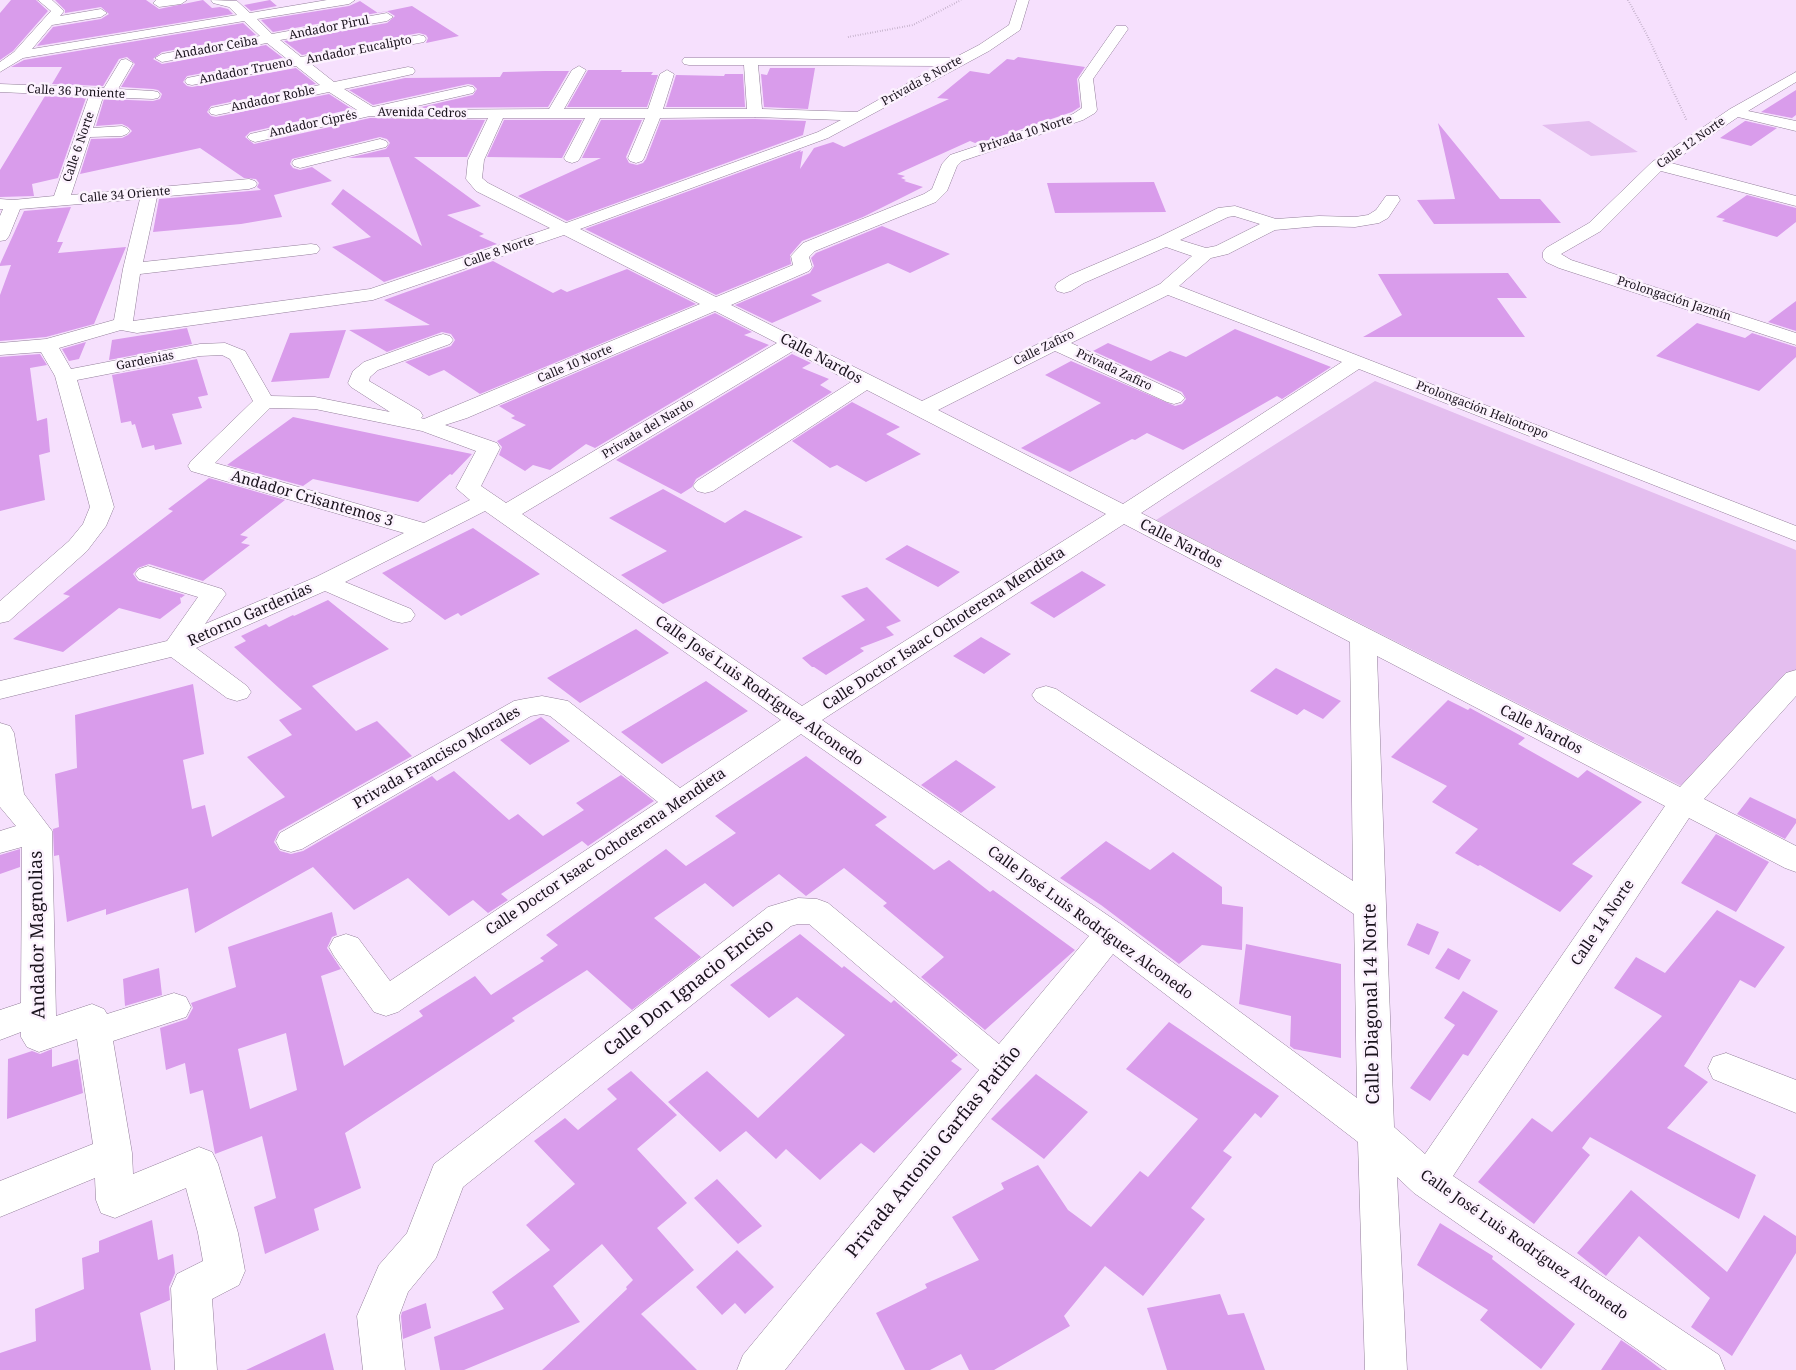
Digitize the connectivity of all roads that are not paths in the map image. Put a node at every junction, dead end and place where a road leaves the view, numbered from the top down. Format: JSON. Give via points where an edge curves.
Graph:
{"nodes":[{"id":1,"x":44,"y":0,"type":"edge"},
{"id":2,"x":181,"y":0,"type":"edge"},
{"id":3,"x":217,"y":0,"type":"edge"},
{"id":4,"x":349,"y":0,"type":"edge"},
{"id":5,"x":1023,"y":0,"type":"edge"},
{"id":6,"x":158,"y":4,"type":"dead end"},
{"id":7,"x":372,"y":6,"type":"dead end"},
{"id":8,"x":101,"y":13,"type":"dead end"},
{"id":9,"x":247,"y":17,"type":"junction"},
{"id":10,"x":49,"y":22,"type":"junction"},
{"id":11,"x":395,"y":22,"type":"junction"},
{"id":12,"x":1120,"y":29,"type":"dead end"},
{"id":13,"x":419,"y":38,"type":"junction"},
{"id":14,"x":270,"y":39,"type":"junction"},
{"id":15,"x":432,"y":47,"type":"dead end"},
{"id":16,"x":19,"y":56,"type":"junction"},
{"id":17,"x":162,"y":58,"type":"dead end"},
{"id":18,"x":300,"y":61,"type":"junction"},
{"id":19,"x":688,"y":61,"type":"dead end"},
{"id":20,"x":751,"y":62,"type":"junction"},
{"id":21,"x":956,"y":62,"type":"junction"},
{"id":22,"x":126,"y":63,"type":"dead end"},
{"id":23,"x":0,"y":68,"type":"edge"},
{"id":24,"x":579,"y":70,"type":"dead end"},
{"id":25,"x":408,"y":71,"type":"dead end"},
{"id":26,"x":667,"y":74,"type":"dead end"},
{"id":27,"x":1796,"y":76,"type":"edge"},
{"id":28,"x":192,"y":81,"type":"dead end"},
{"id":29,"x":1780,"y":86,"type":"junction"},
{"id":30,"x":331,"y":87,"type":"junction"},
{"id":31,"x":0,"y":88,"type":"edge"},
{"id":32,"x":1796,"y":90,"type":"edge"},
{"id":33,"x":103,"y":93,"type":"junction"},
{"id":34,"x":153,"y":95,"type":"dead end"},
{"id":35,"x":215,"y":111,"type":"dead end"},
{"id":36,"x":371,"y":112,"type":"junction"},
{"id":37,"x":1735,"y":112,"type":"junction"},
{"id":38,"x":654,"y":113,"type":"junction"},
{"id":39,"x":399,"y":114,"type":"junction"},
{"id":40,"x":459,"y":114,"type":"junction"},
{"id":41,"x":497,"y":114,"type":"junction"},
{"id":42,"x":554,"y":114,"type":"junction"},
{"id":43,"x":595,"y":114,"type":"junction"},
{"id":44,"x":755,"y":114,"type":"junction"},
{"id":45,"x":860,"y":116,"type":"junction"},
{"id":46,"x":1796,"y":126,"type":"edge"},
{"id":47,"x":122,"y":131,"type":"dead end"},
{"id":48,"x":84,"y":133,"type":"junction"},
{"id":49,"x":255,"y":137,"type":"dead end"},
{"id":50,"x":572,"y":158,"type":"dead end"},
{"id":51,"x":636,"y":158,"type":"dead end"},
{"id":52,"x":300,"y":163,"type":"dead end"},
{"id":53,"x":1658,"y":164,"type":"junction"},
{"id":54,"x":943,"y":180,"type":"joint"},
{"id":55,"x":249,"y":184,"type":"dead end"},
{"id":56,"x":150,"y":193,"type":"junction"},
{"id":57,"x":61,"y":200,"type":"junction"},
{"id":58,"x":1392,"y":200,"type":"dead end"},
{"id":59,"x":1796,"y":201,"type":"edge"},
{"id":60,"x":7,"y":204,"type":"edge"},
{"id":61,"x":1270,"y":225,"type":"junction"},
{"id":62,"x":565,"y":229,"type":"junction"},
{"id":63,"x":0,"y":236,"type":"edge"},
{"id":64,"x":1165,"y":241,"type":"junction"},
{"id":65,"x":311,"y":249,"type":"dead end"},
{"id":66,"x":1206,"y":254,"type":"junction"},
{"id":67,"x":1552,"y":258,"type":"joint"},
{"id":68,"x":132,"y":268,"type":"junction"},
{"id":69,"x":1064,"y":287,"type":"dead end"},
{"id":70,"x":1168,"y":288,"type":"junction"},
{"id":71,"x":715,"y":306,"type":"junction"},
{"id":72,"x":123,"y":324,"type":"junction"},
{"id":73,"x":1796,"y":339,"type":"edge"},
{"id":74,"x":443,"y":340,"type":"dead end"},
{"id":75,"x":792,"y":343,"type":"junction"},
{"id":76,"x":1054,"y":343,"type":"junction"},
{"id":77,"x":47,"y":346,"type":"junction"},
{"id":78,"x":0,"y":349,"type":"edge"},
{"id":79,"x":1357,"y":361,"type":"junction"},
{"id":80,"x":65,"y":376,"type":"junction"},
{"id":81,"x":865,"y":382,"type":"junction"},
{"id":82,"x":1174,"y":398,"type":"dead end"},
{"id":83,"x":264,"y":402,"type":"junction"},
{"id":84,"x":921,"y":410,"type":"junction"},
{"id":85,"x":432,"y":423,"type":"junction"},
{"id":86,"x":706,"y":486,"type":"dead end"},
{"id":87,"x":486,"y":501,"type":"junction"},
{"id":88,"x":1123,"y":514,"type":"junction"},
{"id":89,"x":424,"y":531,"type":"junction"},
{"id":90,"x":1796,"y":534,"type":"edge"},
{"id":91,"x":148,"y":574,"type":"dead end"},
{"id":92,"x":325,"y":582,"type":"junction"},
{"id":93,"x":0,"y":615,"type":"edge"},
{"id":94,"x":402,"y":615,"type":"dead end"},
{"id":95,"x":1363,"y":638,"type":"junction"},
{"id":96,"x":176,"y":647,"type":"junction"},
{"id":97,"x":1796,"y":680,"type":"edge"},
{"id":98,"x":0,"y":690,"type":"edge"},
{"id":99,"x":237,"y":692,"type":"dead end"},
{"id":100,"x":1046,"y":695,"type":"dead end"},
{"id":101,"x":801,"y":720,"type":"junction"},
{"id":102,"x":0,"y":733,"type":"edge"},
{"id":103,"x":679,"y":803,"type":"junction"},
{"id":104,"x":1684,"y":804,"type":"junction"},
{"id":105,"x":37,"y":831,"type":"junction"},
{"id":106,"x":291,"y":841,"type":"dead end"},
{"id":107,"x":0,"y":842,"type":"edge"},
{"id":108,"x":1796,"y":860,"type":"edge"},
{"id":109,"x":1370,"y":908,"type":"junction"},
{"id":110,"x":1110,"y":934,"type":"junction"},
{"id":111,"x":346,"y":947,"type":"dead end"},
{"id":112,"x":174,"y":1007,"type":"dead end"},
{"id":113,"x":39,"y":1024,"type":"junction"},
{"id":114,"x":0,"y":1025,"type":"edge"},
{"id":115,"x":94,"y":1033,"type":"junction"},
{"id":116,"x":1002,"y":1068,"type":"junction"},
{"id":117,"x":1726,"y":1068,"type":"dead end"},
{"id":118,"x":1796,"y":1097,"type":"edge"},
{"id":119,"x":1376,"y":1134,"type":"junction"},
{"id":120,"x":113,"y":1153,"type":"junction"},
{"id":121,"x":1428,"y":1181,"type":"junction"},
{"id":122,"x":0,"y":1199,"type":"edge"},
{"id":123,"x":196,"y":1370,"type":"edge"},
{"id":124,"x":384,"y":1370,"type":"edge"},
{"id":125,"x":758,"y":1370,"type":"edge"},
{"id":126,"x":1386,"y":1370,"type":"edge"},
{"id":127,"x":1704,"y":1370,"type":"edge"}],
"edges":[{"from":1,"to":10,"type":"street","via":[[58,11]]},
{"from":2,"to":6,"type":"street"},
{"from":3,"to":9,"type":"street","name":"Avenida Cedros","via":[[233,4]]},
{"from":4,"to":9,"type":"street"},
{"from":5,"to":21,"type":"street","name":"Privada 8 Norte","via":[[1015,27]]},
{"from":7,"to":11,"type":"street"},
{"from":8,"to":10,"type":"street"},
{"from":9,"to":14,"type":"street","name":"Avenida Cedros"},
{"from":9,"to":16,"type":"street"},
{"from":10,"to":16,"type":"street"},
{"from":11,"to":13,"type":"street"},
{"from":11,"to":14,"type":"street","name":"Andador Pirul"},
{"from":12,"to":54,"type":"street","name":"Privada 10 Norte","via":[[1086,79],[1090,110],[1056,126],[956,158]]},
{"from":13,"to":15,"type":"street"},
{"from":13,"to":18,"type":"street","name":"Andador Eucalipto"},
{"from":14,"to":17,"type":"street","name":"Andador Ceiba"},
{"from":14,"to":18,"type":"street","name":"Avenida Cedros"},
{"from":16,"to":23,"type":"street"},
{"from":18,"to":28,"type":"street","name":"Andador Trueno"},
{"from":18,"to":30,"type":"street","name":"Avenida Cedros"},
{"from":19,"to":20,"type":"street"},
{"from":20,"to":21,"type":"street"},
{"from":20,"to":44,"type":"street"},
{"from":21,"to":45,"type":"street","name":"Privada 8 Norte"},
{"from":22,"to":33,"type":"street","name":"Calle 6 Norte","via":[[121,74]]},
{"from":24,"to":42,"type":"street"},
{"from":25,"to":30,"type":"street","name":"Andador Roble"},
{"from":26,"to":38,"type":"street"},
{"from":27,"to":29,"type":"street","name":"Calle 12 Norte"},
{"from":29,"to":32,"type":"street"},
{"from":29,"to":37,"type":"street","name":"Calle 12 Norte"},
{"from":30,"to":35,"type":"street","name":"Andador Roble"},
{"from":30,"to":36,"type":"street","name":"Avenida Cedros"},
{"from":31,"to":33,"type":"street","name":"Calle 36 Poniente"},
{"from":33,"to":34,"type":"street","name":"Calle 36 Poniente"},
{"from":33,"to":48,"type":"street","name":"Calle 6 Norte"},
{"from":36,"to":39,"type":"street","name":"Avenida Cedros"},
{"from":36,"to":40,"type":"street","name":"Andador Ciprés","via":[[468,90]]},
{"from":36,"to":49,"type":"street","name":"Andador Ciprés"},
{"from":37,"to":46,"type":"street"},
{"from":37,"to":53,"type":"street","name":"Calle 12 Norte"},
{"from":38,"to":43,"type":"street","name":"Avenida Cedros"},
{"from":38,"to":44,"type":"street","name":"Avenida Cedros"},
{"from":38,"to":51,"type":"street"},
{"from":39,"to":40,"type":"street","name":"Avenida Cedros"},
{"from":39,"to":52,"type":"street","via":[[377,150]]},
{"from":40,"to":41,"type":"street","name":"Avenida Cedros"},
{"from":41,"to":42,"type":"street","name":"Avenida Cedros"},
{"from":41,"to":62,"type":"street","name":"Calle Nardos","via":[[476,160],[474,179],[482,187]]},
{"from":42,"to":43,"type":"street","name":"Avenida Cedros"},
{"from":43,"to":50,"type":"street"},
{"from":44,"to":45,"type":"street","name":"Avenida Cedros"},
{"from":45,"to":62,"type":"street","name":"Calle 8 Norte","via":[[823,135]]},
{"from":47,"to":48,"type":"street"},
{"from":48,"to":57,"type":"street","name":"Calle 6 Norte"},
{"from":53,"to":59,"type":"street"},
{"from":53,"to":67,"type":"street","name":"Calle 12 Norte","via":[[1595,227],[1552,252]]},
{"from":54,"to":71,"type":"street","name":"Calle 10 Norte","via":[[939,191],[930,198],[808,247],[800,256],[804,267]]},
{"from":55,"to":56,"type":"street","name":"Calle 34 Oriente"},
{"from":56,"to":57,"type":"street","name":"Calle 34 Oriente"},
{"from":56,"to":68,"type":"street"},
{"from":57,"to":60,"type":"street","name":"Calle 34 Oriente"},
{"from":58,"to":61,"type":"street","via":[[1382,214],[1373,219]]},
{"from":60,"to":63,"type":"street"},
{"from":61,"to":64,"type":"street","via":[[1269,221],[1255,216],[1224,212]]},
{"from":61,"to":66,"type":"street","name":"Calle Zafiro","via":[[1222,250]]},
{"from":62,"to":71,"type":"street","name":"Calle Nardos"},
{"from":62,"to":72,"type":"street","name":"Calle 8 Norte","via":[[373,294],[137,327]]},
{"from":64,"to":66,"type":"street"},
{"from":64,"to":69,"type":"street"},
{"from":65,"to":68,"type":"street"},
{"from":66,"to":70,"type":"street","name":"Calle Zafiro"},
{"from":67,"to":73,"type":"street","name":"Prolongación Jazmín"},
{"from":68,"to":72,"type":"street"},
{"from":70,"to":76,"type":"street","name":"Calle Zafiro"},
{"from":70,"to":79,"type":"street","name":"Prolongación Heliotropo"},
{"from":71,"to":75,"type":"street","name":"Calle Nardos"},
{"from":71,"to":85,"type":"street","name":"Calle 10 Norte"},
{"from":72,"to":77,"type":"street","name":"Calle 8 Norte"},
{"from":74,"to":85,"type":"street","via":[[371,366],[360,375],[358,383],[414,418]]},
{"from":75,"to":81,"type":"street","name":"Calle Nardos"},
{"from":75,"to":87,"type":"street","name":"Privada del Nardo"},
{"from":76,"to":82,"type":"street","name":"Privada Zafiro"},
{"from":76,"to":84,"type":"street","name":"Calle Zafiro"},
{"from":77,"to":78,"type":"street","name":"Calle 8 Norte"},
{"from":77,"to":80,"type":"street"},
{"from":79,"to":88,"type":"street","name":"Calle Doctor Isaac Ochoterena Mendieta"},
{"from":79,"to":90,"type":"street","name":"Prolongación Heliotropo"},
{"from":80,"to":83,"type":"street","name":"Gardenias","via":[[200,350],[225,350],[238,355]]},
{"from":80,"to":93,"type":"street","via":[[102,507],[94,526],[78,546]]},
{"from":81,"to":84,"type":"street","name":"Calle Nardos"},
{"from":81,"to":86,"type":"street"},
{"from":83,"to":85,"type":"street","via":[[315,403]]},
{"from":83,"to":89,"type":"street","name":"Andador Crisantemos 3","via":[[199,466]]},
{"from":84,"to":88,"type":"street","name":"Calle Nardos"},
{"from":85,"to":87,"type":"street","via":[[489,448]]},
{"from":87,"to":89,"type":"street","name":"Retorno Gardenias"},
{"from":87,"to":101,"type":"street","name":"Calle José Luis Rodríguez Alconedo"},
{"from":88,"to":95,"type":"street","name":"Calle Nardos"},
{"from":88,"to":101,"type":"street","name":"Calle Doctor Isaac Ochoterena Mendieta"},
{"from":89,"to":92,"type":"street","name":"Retorno Gardenias"},
{"from":91,"to":96,"type":"street","via":[[213,594]]},
{"from":92,"to":94,"type":"street"},
{"from":92,"to":96,"type":"street","name":"Retorno Gardenias"},
{"from":95,"to":104,"type":"street","name":"Calle Nardos"},
{"from":95,"to":109,"type":"street","name":"Calle Diagonal 14 Norte"},
{"from":96,"to":98,"type":"street","name":"Retorno Gardenias"},
{"from":96,"to":99,"type":"street"},
{"from":97,"to":104,"type":"street","name":"Calle 14 Norte"},
{"from":100,"to":109,"type":"street"},
{"from":101,"to":103,"type":"street","name":"Calle Doctor Isaac Ochoterena Mendieta"},
{"from":101,"to":110,"type":"street","name":"Calle José Luis Rodríguez Alconedo"},
{"from":102,"to":105,"type":"street","name":"Andador Magnolias","via":[[9,797]]},
{"from":103,"to":106,"type":"street","name":"Privada Francisco Morales","via":[[558,708],[542,705],[524,708]]},
{"from":103,"to":111,"type":"street","name":"Calle Doctor Isaac Ochoterena Mendieta","via":[[386,1002]]},
{"from":104,"to":108,"type":"street","name":"Calle Nardos"},
{"from":104,"to":121,"type":"street","name":"Calle 14 Norte"},
{"from":105,"to":107,"type":"street"},
{"from":105,"to":113,"type":"street","name":"Andador Magnolias"},
{"from":109,"to":119,"type":"street","name":"Calle Diagonal 14 Norte"},
{"from":110,"to":116,"type":"street","name":"Privada Antonio Garfias Patiño"},
{"from":110,"to":119,"type":"street","name":"Calle José Luis Rodríguez Alconedo"},
{"from":112,"to":115,"type":"street"},
{"from":113,"to":114,"type":"street"},
{"from":113,"to":115,"type":"street","name":"Andador Magnolias","via":[[92,1019]]},
{"from":115,"to":120,"type":"street"},
{"from":116,"to":124,"type":"street","name":"Calle Don Ignacio Enciso","via":[[817,912],[798,910],[780,916],[448,1176],[422,1245],[393,1279],[378,1316]]},
{"from":116,"to":125,"type":"street","name":"Privada Antonio Garfias Patiño"},
{"from":117,"to":118,"type":"street"},
{"from":119,"to":121,"type":"street","name":"Calle José Luis Rodríguez Alconedo"},
{"from":119,"to":126,"type":"street","name":"Calle Diagonal 14 Norte"},
{"from":120,"to":122,"type":"street"},
{"from":120,"to":123,"type":"street","via":[[115,1200],[199,1164],[225,1271],[190,1288]]},
{"from":121,"to":127,"type":"street","name":"Calle José Luis Rodríguez Alconedo"}]}
